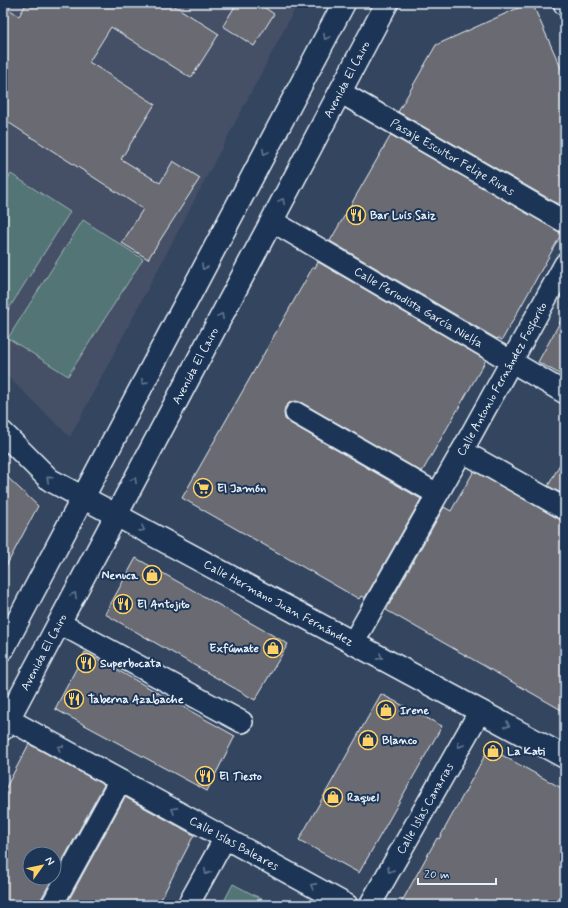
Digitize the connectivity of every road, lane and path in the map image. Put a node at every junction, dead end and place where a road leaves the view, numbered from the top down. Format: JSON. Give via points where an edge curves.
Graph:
{"nodes":[{"id":1,"x":344,"y":3,"type":"edge"},
{"id":2,"x":387,"y":3,"type":"edge"},
{"id":3,"x":340,"y":92,"type":"junction"},
{"id":4,"x":272,"y":221,"type":"junction"},
{"id":5,"x":565,"y":222,"type":"edge"},
{"id":6,"x":565,"y":264,"type":"edge"},
{"id":7,"x":510,"y":362,"type":"junction"},
{"id":8,"x":565,"y":393,"type":"edge"},
{"id":9,"x":296,"y":413,"type":"dead end"},
{"id":10,"x":3,"y":433,"type":"edge"},
{"id":11,"x":462,"y":451,"type":"junction"},
{"id":12,"x":437,"y":494,"type":"junction"},
{"id":13,"x":83,"y":498,"type":"junction"},
{"id":14,"x":565,"y":509,"type":"edge"},
{"id":15,"x":116,"y":515,"type":"junction"},
{"id":16,"x":59,"y":623,"type":"junction"},
{"id":17,"x":353,"y":643,"type":"junction"},
{"id":18,"x":3,"y":649,"type":"edge"},
{"id":19,"x":480,"y":711,"type":"junction"},
{"id":20,"x":242,"y":722,"type":"dead end"},
{"id":21,"x":6,"y":724,"type":"edge"},
{"id":22,"x":565,"y":757,"type":"edge"},
{"id":23,"x":120,"y":781,"type":"junction"},
{"id":24,"x":225,"y":838,"type":"junction"},
{"id":25,"x":52,"y":905,"type":"edge"},
{"id":26,"x":188,"y":905,"type":"edge"},
{"id":27,"x":347,"y":905,"type":"edge"},
{"id":28,"x":370,"y":905,"type":"edge"}],
"edges":[{"from":1,"to":13,"type":"main road","one_way":true},
{"from":2,"to":3,"type":"main road","name":"Avenida El Cairo"},
{"from":4,"to":3,"type":"main road","name":"Avenida El Cairo","one_way":true},
{"from":3,"to":5,"type":"street","name":"Pasaje Escultor Felipe Rivas"},
{"from":4,"to":7,"type":"street","name":"Calle Periodista García Nielfa"},
{"from":15,"to":4,"type":"main road","name":"Avenida El Cairo","one_way":true},
{"from":6,"to":7,"type":"street","name":"Calle Antonio Fernández Fosforito"},
{"from":7,"to":8,"type":"street","name":"Calle Periodista García Nielfa"},
{"from":7,"to":11,"type":"street","name":"Calle Antonio Fernández Fosforito"},
{"from":9,"to":12,"type":"street"},
{"from":13,"to":10,"type":"main road","name":"Calle Hermano Juan Fernández","one_way":true,"via":[[50,480]]},
{"from":11,"to":12,"type":"street","name":"Calle Antonio Fernández Fosforito"},
{"from":11,"to":14,"type":"street"},
{"from":12,"to":17,"type":"street","name":"Calle Antonio Fernández Fosforito"},
{"from":13,"to":15,"type":"main road","name":"Calle Hermano Juan Fernández"},
{"from":13,"to":18,"type":"main road"},
{"from":16,"to":15,"type":"main road","name":"Avenida El Cairo","one_way":true},
{"from":15,"to":17,"type":"main road","name":"Calle Hermano Juan Fernández","one_way":true},
{"from":16,"to":20,"type":"street"},
{"from":16,"to":21,"type":"main road","name":"Avenida El Cairo"},
{"from":17,"to":19,"type":"main road","name":"Calle Hermano Juan Fernández","one_way":true},
{"from":19,"to":22,"type":"main road","name":"Calle Hermano Juan Fernández","one_way":true},
{"from":19,"to":28,"type":"street","name":"Calle Islas Canarias","one_way":true},
{"from":23,"to":21,"type":"street","name":"Calle Islas Baleares","one_way":true},
{"from":24,"to":23,"type":"street","name":"Calle Islas Baleares","one_way":true},
{"from":23,"to":25,"type":"street"},
{"from":24,"to":26,"type":"street","one_way":true},
{"from":27,"to":24,"type":"street","name":"Calle Islas Baleares","one_way":true}]}
